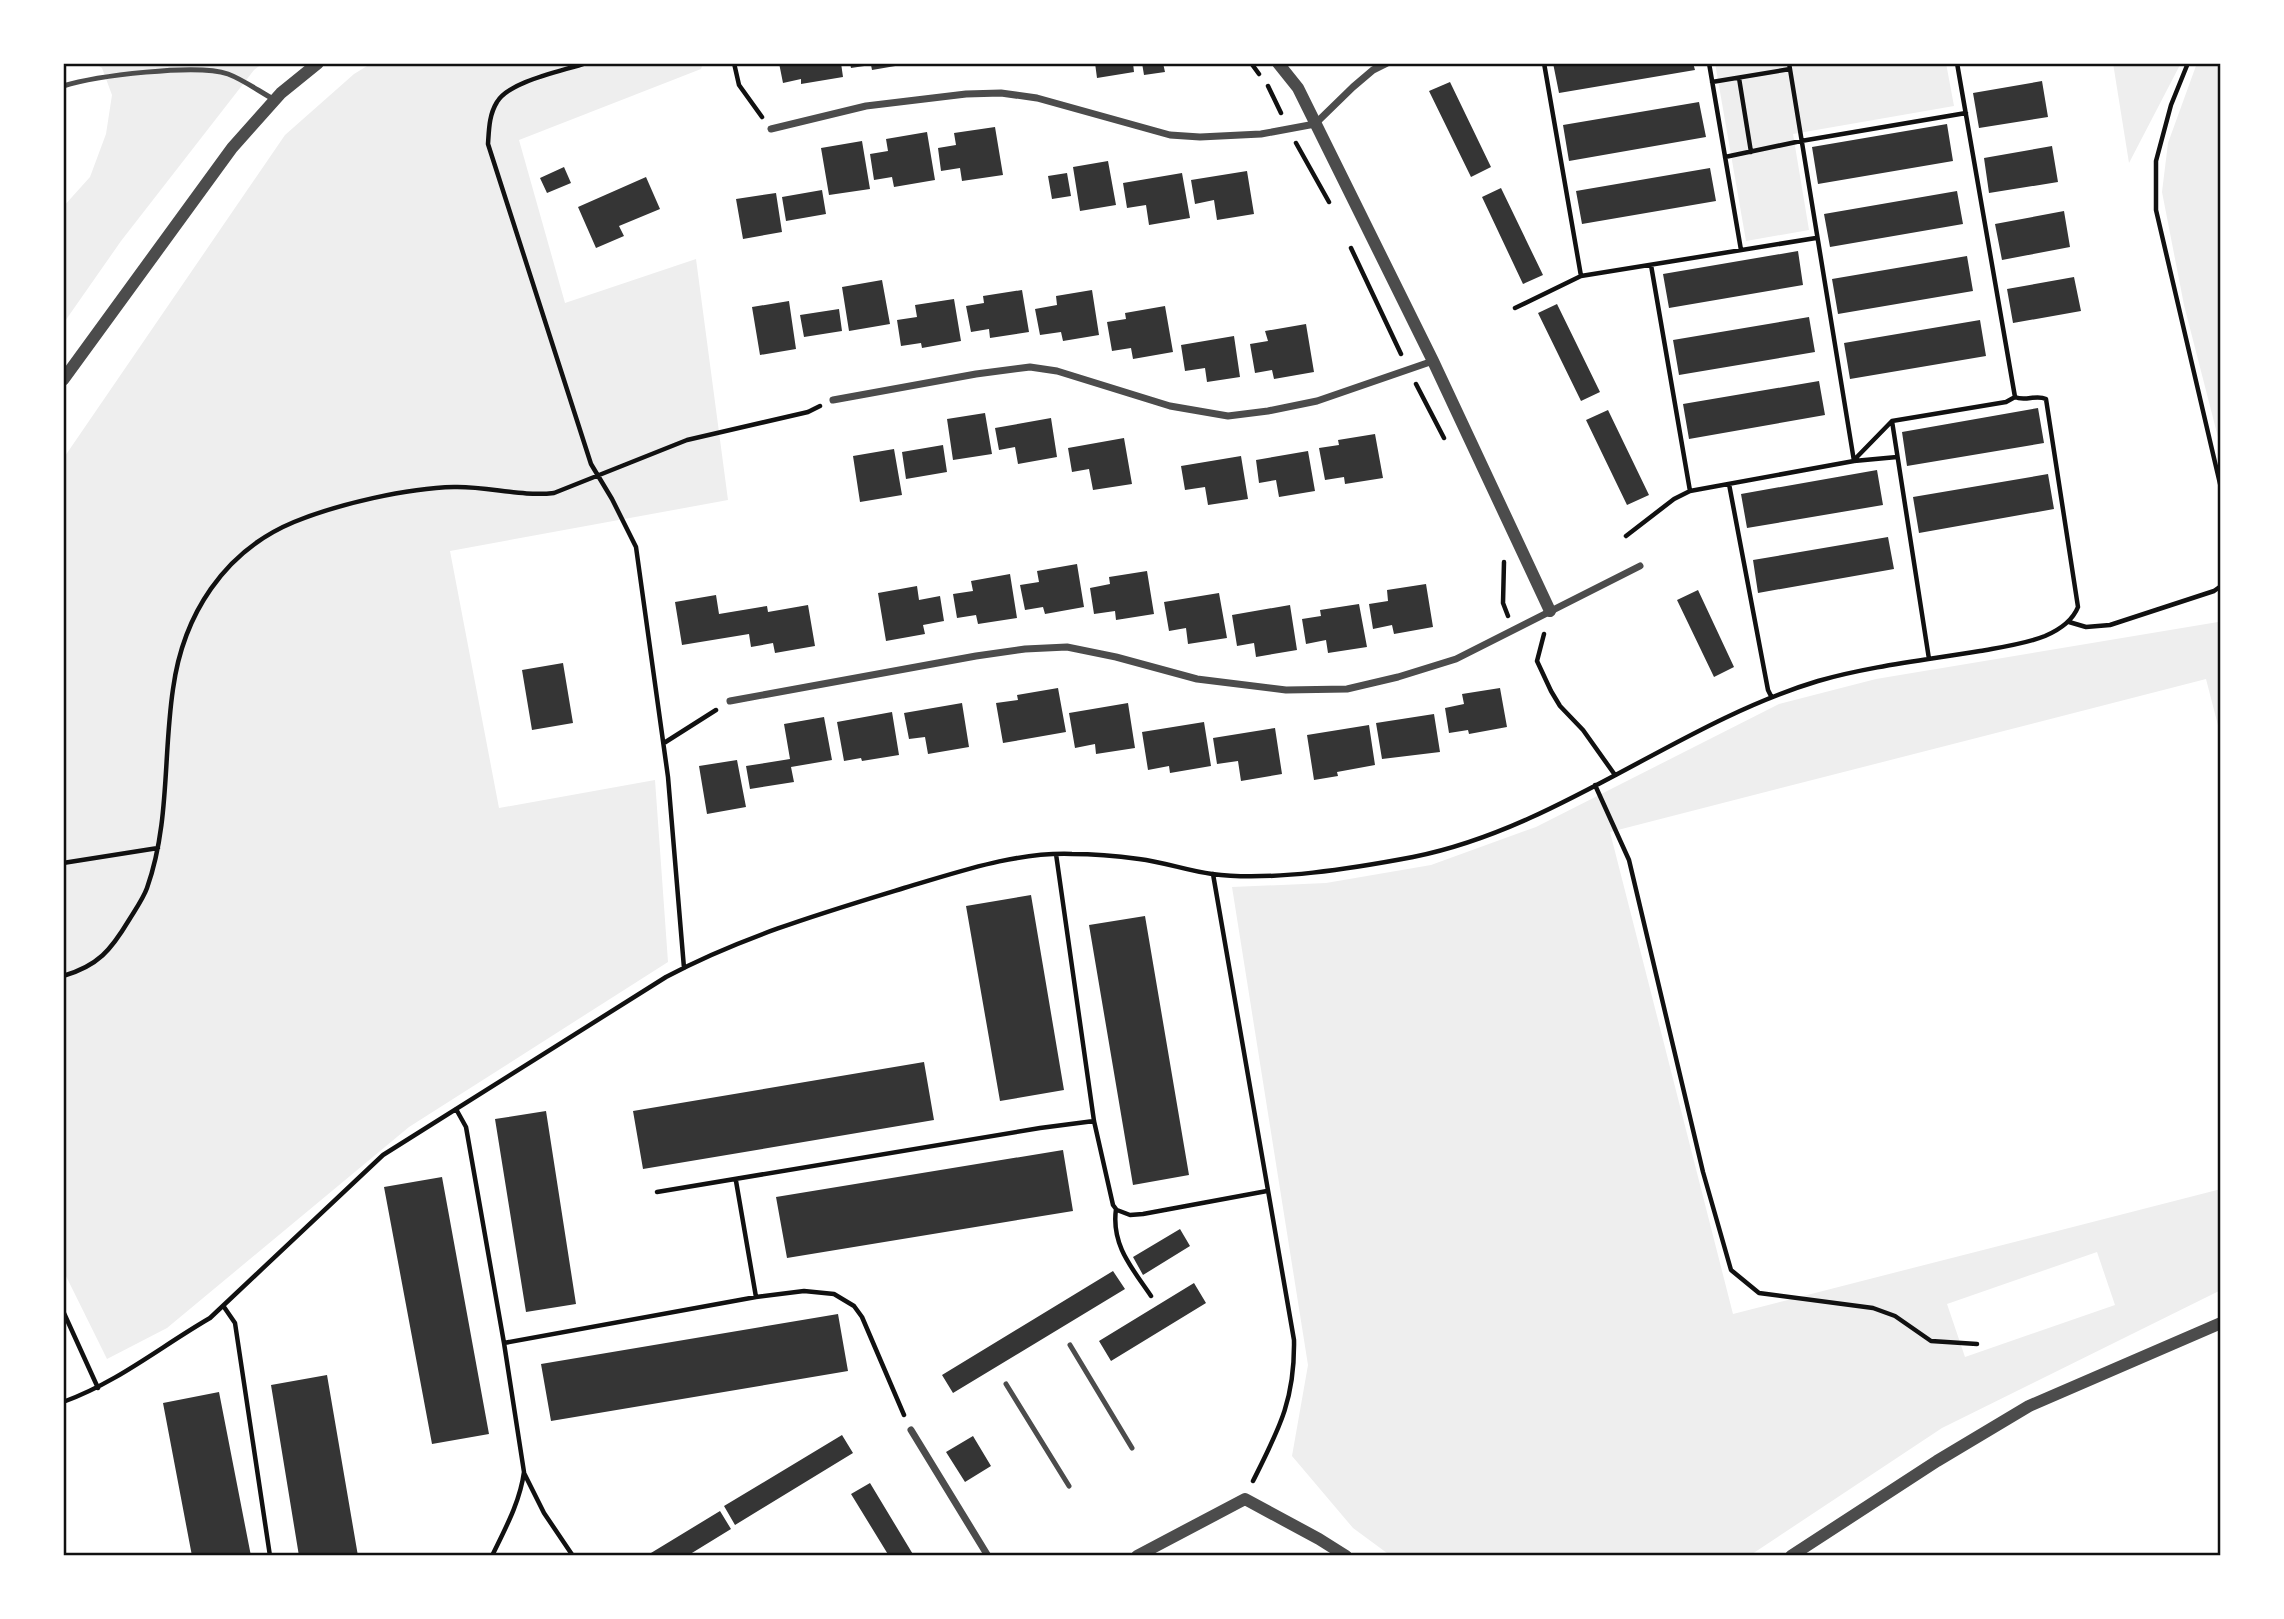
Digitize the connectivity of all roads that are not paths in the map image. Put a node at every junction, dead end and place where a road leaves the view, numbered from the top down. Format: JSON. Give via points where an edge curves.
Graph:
{"nodes":[{"id":1,"x":318,"y":63,"type":"edge"},
{"id":2,"x":1278,"y":63,"type":"edge"},
{"id":3,"x":1387,"y":63,"type":"edge"},
{"id":4,"x":63,"y":86,"type":"edge"},
{"id":5,"x":275,"y":100,"type":"junction"},
{"id":6,"x":1315,"y":124,"type":"junction"},
{"id":7,"x":771,"y":129,"type":"road end"},
{"id":8,"x":1433,"y":361,"type":"junction"},
{"id":9,"x":63,"y":380,"type":"edge"},
{"id":10,"x":833,"y":400,"type":"road end"},
{"id":11,"x":1640,"y":566,"type":"dead end"},
{"id":12,"x":1550,"y":611,"type":"junction"},
{"id":13,"x":730,"y":701,"type":"road end"},
{"id":14,"x":2221,"y":1324,"type":"edge"},
{"id":15,"x":1070,"y":1345,"type":"dead end"},
{"id":16,"x":1006,"y":1384,"type":"dead end"},
{"id":17,"x":911,"y":1430,"type":"road end"},
{"id":18,"x":1132,"y":1448,"type":"dead end"},
{"id":19,"x":1069,"y":1486,"type":"dead end"},
{"id":20,"x":1342,"y":1553,"type":"edge"},
{"id":21,"x":988,"y":1556,"type":"edge"},
{"id":22,"x":1138,"y":1556,"type":"edge"},
{"id":23,"x":1791,"y":1556,"type":"edge"}],
"edges":[{"from":1,"to":5,"type":"street"},
{"from":2,"to":6,"type":"street","via":[[1298,88]]},
{"from":3,"to":6,"type":"street","via":[[1373,70]]},
{"from":4,"to":5,"type":"lane","via":[[182,69],[227,73]]},
{"from":5,"to":9,"type":"street","via":[[232,148]]},
{"from":6,"to":7,"type":"street","via":[[1261,134],[1170,135],[1037,98],[1000,93],[866,106]]},
{"from":6,"to":8,"type":"street"},
{"from":8,"to":10,"type":"street","via":[[1317,401],[1228,416],[1171,406],[1030,367]]},
{"from":8,"to":12,"type":"street"},
{"from":11,"to":12,"type":"street"},
{"from":12,"to":13,"type":"street","via":[[1456,659],[1347,689],[1286,690],[1198,679],[1067,647],[976,656]]},
{"from":14,"to":23,"type":"street","via":[[2029,1406]]},
{"from":15,"to":18,"type":"lane"},
{"from":16,"to":19,"type":"lane"},
{"from":17,"to":21,"type":"street"},
{"from":20,"to":22,"type":"street","via":[[1245,1499]]}]}
